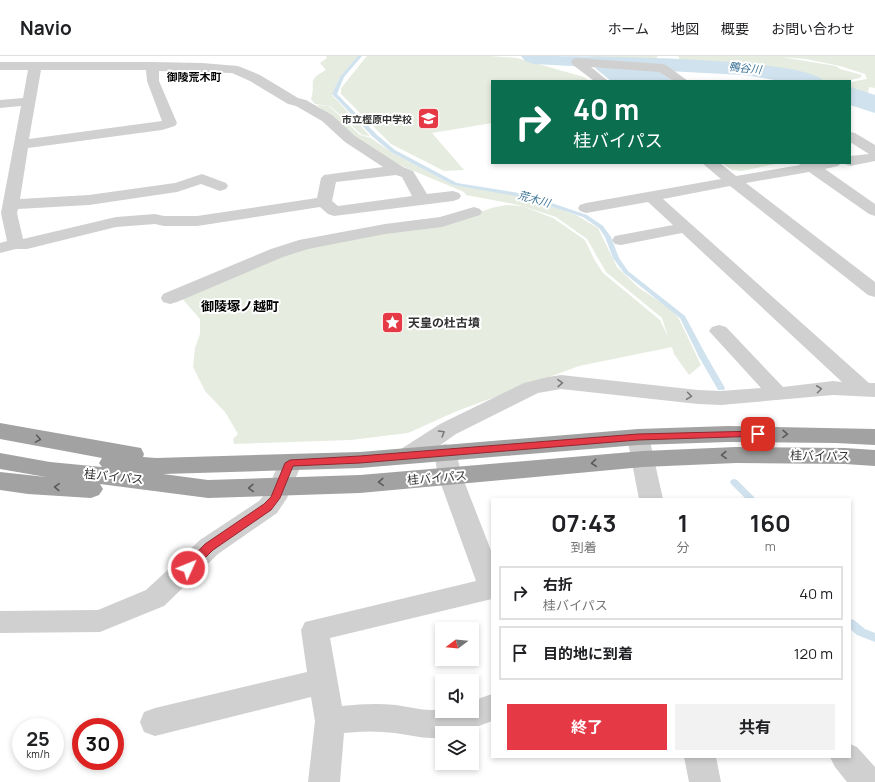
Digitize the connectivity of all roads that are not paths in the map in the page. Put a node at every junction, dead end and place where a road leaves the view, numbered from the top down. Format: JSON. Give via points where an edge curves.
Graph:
{"nodes":[{"id":1,"x":198,"y":61,"type":"edge"},
{"id":2,"x":33,"y":63,"type":"edge"},
{"id":3,"x":0,"y":66,"type":"edge"},
{"id":4,"x":152,"y":66,"type":"junction"},
{"id":5,"x":601,"y":80,"type":"edge"},
{"id":6,"x":680,"y":80,"type":"edge"},
{"id":7,"x":28,"y":101,"type":"junction"},
{"id":8,"x":0,"y":104,"type":"edge"},
{"id":9,"x":851,"y":137,"type":"edge"},
{"id":10,"x":20,"y":145,"type":"junction"},
{"id":11,"x":875,"y":151,"type":"edge"},
{"id":12,"x":875,"y":157,"type":"edge"},
{"id":13,"x":851,"y":161,"type":"edge"},
{"id":14,"x":711,"y":164,"type":"edge"},
{"id":15,"x":821,"y":164,"type":"edge"},
{"id":16,"x":809,"y":165,"type":"edge"},
{"id":17,"x":398,"y":170,"type":"junction"},
{"id":18,"x":734,"y":181,"type":"junction"},
{"id":19,"x":220,"y":186,"type":"dead end"},
{"id":20,"x":453,"y":196,"type":"dead end"},
{"id":21,"x":652,"y":197,"type":"junction"},
{"id":22,"x":422,"y":200,"type":"junction"},
{"id":23,"x":324,"y":202,"type":"junction"},
{"id":24,"x":11,"y":204,"type":"junction"},
{"id":25,"x":586,"y":208,"type":"dead end"},
{"id":26,"x":875,"y":211,"type":"edge"},
{"id":27,"x":474,"y":212,"type":"dead end"},
{"id":28,"x":686,"y":227,"type":"junction"},
{"id":29,"x":622,"y":240,"type":"dead end"},
{"id":30,"x":8,"y":246,"type":"edge"},
{"id":31,"x":875,"y":291,"type":"edge"},
{"id":32,"x":170,"y":298,"type":"dead end"},
{"id":33,"x":719,"y":331,"type":"dead end"},
{"id":34,"x":869,"y":389,"type":"edge"},
{"id":35,"x":778,"y":394,"type":"junction"},
{"id":36,"x":0,"y":432,"type":"edge"},
{"id":37,"x":875,"y":437,"type":"edge"},
{"id":38,"x":640,"y":448,"type":"junction"},
{"id":39,"x":0,"y":450,"type":"edge"},
{"id":40,"x":444,"y":452,"type":"junction"},
{"id":41,"x":409,"y":455,"type":"junction"},
{"id":42,"x":875,"y":458,"type":"edge"},
{"id":43,"x":0,"y":461,"type":"edge"},
{"id":44,"x":290,"y":463,"type":"junction"},
{"id":45,"x":215,"y":464,"type":"junction"},
{"id":46,"x":450,"y":476,"type":"junction"},
{"id":47,"x":0,"y":481,"type":"edge"},
{"id":48,"x":280,"y":488,"type":"junction"},
{"id":49,"x":208,"y":489,"type":"junction"},
{"id":50,"x":651,"y":498,"type":"edge"},
{"id":51,"x":491,"y":585,"type":"edge"},
{"id":52,"x":491,"y":588,"type":"edge"},
{"id":53,"x":0,"y":622,"type":"edge"},
{"id":54,"x":323,"y":681,"type":"junction"},
{"id":55,"x":491,"y":707,"type":"edge"},
{"id":56,"x":155,"y":722,"type":"dead end"},
{"id":57,"x":330,"y":722,"type":"junction"},
{"id":58,"x":700,"y":758,"type":"edge"},
{"id":59,"x":847,"y":758,"type":"edge"},
{"id":60,"x":324,"y":782,"type":"edge"},
{"id":61,"x":705,"y":782,"type":"edge"},
{"id":62,"x":867,"y":782,"type":"edge"}],
"edges":[{"from":1,"to":4,"type":"street"},
{"from":1,"to":17,"type":"street","via":[[234,69],[255,78],[327,118],[350,139]]},
{"from":2,"to":3,"type":"street"},
{"from":2,"to":4,"type":"street"},
{"from":2,"to":7,"type":"street"},
{"from":4,"to":10,"type":"street","via":[[153,81],[170,123]]},
{"from":5,"to":6,"type":"street","via":[[577,62],[662,68]]},
{"from":7,"to":8,"type":"street"},
{"from":7,"to":10,"type":"street"},
{"from":9,"to":11,"type":"street"},
{"from":10,"to":24,"type":"street"},
{"from":12,"to":13,"type":"street"},
{"from":14,"to":18,"type":"street"},
{"from":15,"to":16,"type":"street"},
{"from":16,"to":18,"type":"street"},
{"from":16,"to":26,"type":"street"},
{"from":17,"to":22,"type":"street","via":[[408,174]]},
{"from":17,"to":23,"type":"street","via":[[329,178]]},
{"from":18,"to":21,"type":"street"},
{"from":18,"to":31,"type":"street"},
{"from":19,"to":24,"type":"street","via":[[202,179],[177,186],[89,200]]},
{"from":20,"to":22,"type":"street"},
{"from":21,"to":25,"type":"street"},
{"from":21,"to":28,"type":"street"},
{"from":22,"to":23,"type":"street","via":[[334,211]]},
{"from":23,"to":30,"type":"street","via":[[197,221],[155,219],[116,222],[27,244]]},
{"from":24,"to":30,"type":"street","via":[[8,213]]},
{"from":27,"to":32,"type":"street","via":[[442,222],[355,233],[305,244],[276,253]]},
{"from":28,"to":29,"type":"street"},
{"from":28,"to":34,"type":"street"},
{"from":33,"to":35,"type":"street"},
{"from":35,"to":34,"type":"street","one_way":true,"via":[[833,388]]},
{"from":41,"to":35,"type":"street","one_way":true,"via":[[448,430],[531,388],[548,384],[562,382],[698,397]]},
{"from":36,"to":45,"type":"highway","one_way":true,"via":[[106,451]]},
{"from":38,"to":37,"type":"highway","name":"桂バイパス","one_way":true,"via":[[728,434]]},
{"from":38,"to":40,"type":"highway","name":"桂バイパス"},
{"from":42,"to":38,"type":"highway","name":"桂バイパス","one_way":true,"via":[[736,455]]},
{"from":38,"to":46,"type":"highway","name":"桂バイパス","one_way":true},
{"from":38,"to":50,"type":"street"},
{"from":39,"to":45,"type":"highway","name":"桂バイパス","via":[[148,466]]},
{"from":40,"to":41,"type":"highway","name":"桂バイパス"},
{"from":40,"to":46,"type":"street"},
{"from":41,"to":44,"type":"highway","name":"桂バイパス"},
{"from":43,"to":49,"type":"highway","name":"桂バイパス","via":[[50,470]]},
{"from":44,"to":45,"type":"highway","name":"桂バイパス"},
{"from":44,"to":48,"type":"street"},
{"from":46,"to":48,"type":"highway","name":"桂バイパス","one_way":true},
{"from":46,"to":51,"type":"street"},
{"from":49,"to":47,"type":"highway","one_way":true,"via":[[171,492],[122,491]]},
{"from":48,"to":49,"type":"highway","name":"桂バイパス","one_way":true},
{"from":48,"to":53,"type":"street","via":[[268,507],[209,547],[155,598],[100,621]]},
{"from":52,"to":54,"type":"street","via":[[315,630]]},
{"from":54,"to":56,"type":"street"},
{"from":54,"to":57,"type":"street"},
{"from":55,"to":57,"type":"street","via":[[461,719],[432,725],[394,719],[358,718]]},
{"from":57,"to":60,"type":"street"},
{"from":58,"to":61,"type":"street"},
{"from":59,"to":62,"type":"street"}]}
